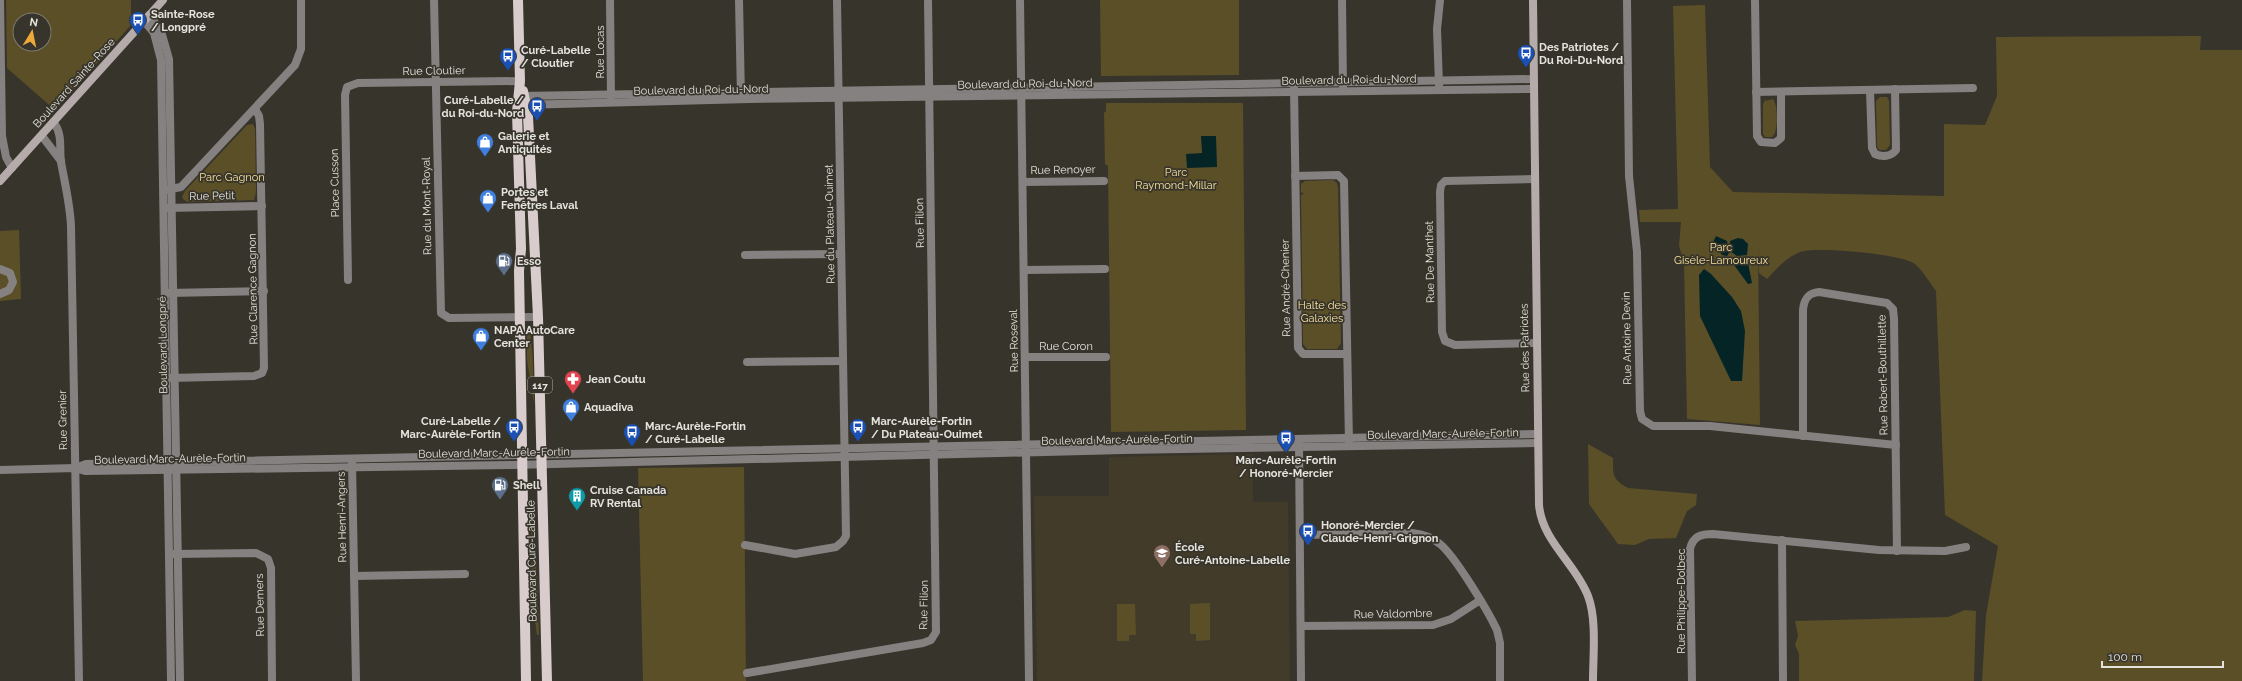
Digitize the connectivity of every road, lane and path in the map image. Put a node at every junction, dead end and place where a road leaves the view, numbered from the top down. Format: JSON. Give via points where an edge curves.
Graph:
{"nodes":[{"id":1,"x":0,"y":0,"type":"edge"},
{"id":2,"x":163,"y":0,"type":"edge"},
{"id":3,"x":301,"y":0,"type":"edge"},
{"id":4,"x":434,"y":0,"type":"edge"},
{"id":5,"x":518,"y":0,"type":"edge"},
{"id":6,"x":610,"y":0,"type":"edge"},
{"id":7,"x":739,"y":0,"type":"edge"},
{"id":8,"x":837,"y":0,"type":"edge"},
{"id":9,"x":928,"y":0,"type":"edge"},
{"id":10,"x":1020,"y":0,"type":"edge"},
{"id":11,"x":1342,"y":0,"type":"edge"},
{"id":12,"x":1440,"y":0,"type":"edge"},
{"id":13,"x":1533,"y":0,"type":"edge"},
{"id":14,"x":1627,"y":0,"type":"edge"},
{"id":15,"x":1755,"y":0,"type":"edge"},
{"id":16,"x":147,"y":18,"type":"junction"},
{"id":17,"x":1533,"y":79,"type":"junction"},
{"id":18,"x":520,"y":81,"type":"junction"},
{"id":19,"x":435,"y":82,"type":"junction"},
{"id":20,"x":1343,"y":83,"type":"junction"},
{"id":21,"x":348,"y":86,"type":"joint"},
{"id":22,"x":1439,"y":86,"type":"junction"},
{"id":23,"x":1294,"y":88,"type":"junction"},
{"id":24,"x":1973,"y":88,"type":"dead end"},
{"id":25,"x":1533,"y":89,"type":"junction"},
{"id":26,"x":1895,"y":89,"type":"junction"},
{"id":27,"x":1870,"y":90,"type":"junction"},
{"id":28,"x":1021,"y":91,"type":"junction"},
{"id":29,"x":1343,"y":92,"type":"junction"},
{"id":30,"x":1756,"y":92,"type":"junction"},
{"id":31,"x":1781,"y":92,"type":"junction"},
{"id":32,"x":611,"y":93,"type":"junction"},
{"id":33,"x":930,"y":93,"type":"junction"},
{"id":34,"x":839,"y":94,"type":"junction"},
{"id":35,"x":741,"y":96,"type":"junction"},
{"id":36,"x":522,"y":100,"type":"junction"},
{"id":37,"x":612,"y":103,"type":"junction"},
{"id":38,"x":255,"y":109,"type":"junction"},
{"id":39,"x":54,"y":123,"type":"junction"},
{"id":40,"x":42,"y":136,"type":"junction"},
{"id":41,"x":61,"y":160,"type":"junction"},
{"id":42,"x":12,"y":168,"type":"junction"},
{"id":43,"x":1295,"y":176,"type":"junction"},
{"id":44,"x":1534,"y":179,"type":"junction"},
{"id":45,"x":0,"y":181,"type":"edge"},
{"id":46,"x":1104,"y":181,"type":"dead end"},
{"id":47,"x":1023,"y":182,"type":"junction"},
{"id":48,"x":167,"y":190,"type":"junction"},
{"id":49,"x":262,"y":206,"type":"junction"},
{"id":50,"x":167,"y":208,"type":"junction"},
{"id":51,"x":841,"y":254,"type":"junction"},
{"id":52,"x":745,"y":255,"type":"dead end"},
{"id":53,"x":0,"y":269,"type":"edge"},
{"id":54,"x":1105,"y":269,"type":"dead end"},
{"id":55,"x":1024,"y":270,"type":"junction"},
{"id":56,"x":348,"y":280,"type":"dead end"},
{"id":57,"x":264,"y":291,"type":"junction"},
{"id":58,"x":169,"y":293,"type":"junction"},
{"id":59,"x":0,"y":294,"type":"edge"},
{"id":60,"x":520,"y":317,"type":"junction"},
{"id":61,"x":538,"y":317,"type":"junction"},
{"id":62,"x":1536,"y":343,"type":"junction"},
{"id":63,"x":1347,"y":354,"type":"junction"},
{"id":64,"x":1025,"y":357,"type":"junction"},
{"id":65,"x":1106,"y":357,"type":"dead end"},
{"id":66,"x":843,"y":361,"type":"junction"},
{"id":67,"x":747,"y":362,"type":"dead end"},
{"id":68,"x":170,"y":378,"type":"junction"},
{"id":69,"x":1537,"y":434,"type":"junction"},
{"id":70,"x":1803,"y":436,"type":"junction"},
{"id":71,"x":1348,"y":437,"type":"junction"},
{"id":72,"x":1299,"y":438,"type":"junction"},
{"id":73,"x":1538,"y":443,"type":"junction"},
{"id":74,"x":1896,"y":445,"type":"junction"},
{"id":75,"x":1349,"y":446,"type":"junction"},
{"id":76,"x":845,"y":447,"type":"junction"},
{"id":77,"x":1299,"y":447,"type":"junction"},
{"id":78,"x":1026,"y":448,"type":"junction"},
{"id":79,"x":934,"y":450,"type":"junction"},
{"id":80,"x":542,"y":453,"type":"junction"},
{"id":81,"x":522,"y":454,"type":"junction"},
{"id":82,"x":845,"y":457,"type":"junction"},
{"id":83,"x":352,"y":462,"type":"junction"},
{"id":84,"x":542,"y":464,"type":"junction"},
{"id":85,"x":522,"y":465,"type":"junction"},
{"id":86,"x":171,"y":466,"type":"junction"},
{"id":87,"x":75,"y":468,"type":"junction"},
{"id":88,"x":0,"y":470,"type":"edge"},
{"id":89,"x":1300,"y":534,"type":"junction"},
{"id":90,"x":1782,"y":540,"type":"junction"},
{"id":91,"x":745,"y":545,"type":"dead end"},
{"id":92,"x":1966,"y":547,"type":"dead end"},
{"id":93,"x":1897,"y":551,"type":"junction"},
{"id":94,"x":168,"y":554,"type":"junction"},
{"id":95,"x":177,"y":554,"type":"junction"},
{"id":96,"x":465,"y":574,"type":"dead end"},
{"id":97,"x":354,"y":576,"type":"junction"},
{"id":98,"x":1479,"y":601,"type":"junction"},
{"id":99,"x":1301,"y":626,"type":"junction"},
{"id":100,"x":747,"y":673,"type":"dead end"},
{"id":101,"x":79,"y":681,"type":"edge"},
{"id":102,"x":171,"y":681,"type":"edge"},
{"id":103,"x":180,"y":681,"type":"edge"},
{"id":104,"x":272,"y":681,"type":"edge"},
{"id":105,"x":356,"y":681,"type":"edge"},
{"id":106,"x":526,"y":681,"type":"edge"},
{"id":107,"x":546,"y":681,"type":"edge"},
{"id":108,"x":1029,"y":681,"type":"edge"},
{"id":109,"x":1301,"y":681,"type":"edge"},
{"id":110,"x":1500,"y":681,"type":"edge"},
{"id":111,"x":1593,"y":681,"type":"edge"},
{"id":112,"x":1692,"y":681,"type":"edge"},
{"id":113,"x":1783,"y":681,"type":"edge"}],
"edges":[{"from":1,"to":42,"type":"street","via":[[2,136],[6,157]]},
{"from":2,"to":16,"type":"street","name":"Boulevard Sainte-Rose"},
{"from":3,"to":38,"type":"street","via":[[299,57],[292,69]]},
{"from":4,"to":19,"type":"street","name":"Rue du Mont-Royal"},
{"from":5,"to":18,"type":"main road","name":"Boulevard Curé-Labelle","number":"117"},
{"from":6,"to":32,"type":"street","name":"Rue Locas"},
{"from":7,"to":35,"type":"street"},
{"from":8,"to":34,"type":"street","name":"Rue du Plateau-Ouimet"},
{"from":9,"to":33,"type":"street","name":"Rue Filion"},
{"from":10,"to":28,"type":"street","name":"Rue Roseval"},
{"from":11,"to":20,"type":"street"},
{"from":12,"to":22,"type":"street"},
{"from":13,"to":17,"type":"street","name":"Rue des Patriotes"},
{"from":14,"to":70,"type":"street","name":"Rue Antoine Devin","via":[[1629,176],[1637,252],[1641,416],[1646,423],[1653,426],[1710,426]]},
{"from":15,"to":30,"type":"street"},
{"from":16,"to":39,"type":"street","name":"Boulevard Sainte-Rose"},
{"from":16,"to":48,"type":"street","name":"Boulevard Longpré","via":[[160,56]]},
{"from":17,"to":22,"type":"street","name":"Boulevard du Roi-du-Nord"},
{"from":17,"to":25,"type":"street","name":"Rue des Patriotes"},
{"from":18,"to":19,"type":"street","name":"Rue Cloutier"},
{"from":18,"to":36,"type":"main road","name":"Boulevard Curé-Labelle","number":"117"},
{"from":19,"to":21,"type":"street","name":"Rue Cloutier","via":[[355,83]]},
{"from":19,"to":60,"type":"street","name":"Rue du Mont-Royal","via":[[441,313],[449,318]]},
{"from":20,"to":22,"type":"street","name":"Boulevard du Roi-du-Nord"},
{"from":20,"to":23,"type":"street","name":"Boulevard du Roi-du-Nord"},
{"from":20,"to":29,"type":"street"},
{"from":21,"to":56,"type":"street","name":"Place Cusson","via":[[345,95]]},
{"from":22,"to":25,"type":"street","name":"Boulevard du Roi-du-Nord"},
{"from":22,"to":29,"type":"street","name":"Boulevard du Roi-du-Nord"},
{"from":23,"to":28,"type":"street","name":"Boulevard du Roi-du-Nord"},
{"from":23,"to":29,"type":"street","name":"Boulevard du Roi-du-Nord"},
{"from":23,"to":43,"type":"street","name":"Rue André-Chenier"},
{"from":24,"to":26,"type":"street"},
{"from":25,"to":44,"type":"street","name":"Rue des Patriotes"},
{"from":26,"to":27,"type":"street"},
{"from":26,"to":27,"type":"street","via":[[1896,150],[1884,156],[1875,154],[1872,148]]},
{"from":27,"to":31,"type":"street"},
{"from":28,"to":33,"type":"street","name":"Boulevard du Roi-du-Nord"},
{"from":28,"to":47,"type":"street","name":"Rue Roseval"},
{"from":30,"to":31,"type":"street"},
{"from":30,"to":31,"type":"street","via":[[1757,136],[1761,142],[1769,144],[1778,142],[1781,138]]},
{"from":32,"to":35,"type":"street","name":"Boulevard du Roi-du-Nord"},
{"from":32,"to":36,"type":"street","name":"Boulevard du Roi-du-Nord"},
{"from":32,"to":37,"type":"street","name":"Rue Locas"},
{"from":33,"to":34,"type":"street","name":"Boulevard du Roi-du-Nord"},
{"from":33,"to":79,"type":"street","name":"Rue Filion"},
{"from":34,"to":35,"type":"street","name":"Boulevard du Roi-du-Nord"},
{"from":34,"to":51,"type":"street","name":"Rue du Plateau-Ouimet"},
{"from":35,"to":37,"type":"street","name":"Boulevard du Roi-du-Nord"},
{"from":36,"to":37,"type":"street","name":"Boulevard du Roi-du-Nord"},
{"from":36,"to":60,"type":"main road","name":"Boulevard Curé-Labelle","number":"117"},
{"from":36,"to":61,"type":"main road","name":"Boulevard Curé-Labelle","number":"117"},
{"from":38,"to":48,"type":"street","via":[[180,187]]},
{"from":38,"to":49,"type":"street","name":"Rue Clarence Gagnon","via":[[260,124]]},
{"from":39,"to":40,"type":"street","name":"Boulevard Sainte-Rose"},
{"from":39,"to":41,"type":"street","name":"Rue Grenier","via":[[60,139]]},
{"from":40,"to":41,"type":"street","name":"Rue Grenier"},
{"from":40,"to":42,"type":"street","name":"Boulevard Sainte-Rose"},
{"from":41,"to":87,"type":"street","name":"Rue Grenier","via":[[71,226]]},
{"from":42,"to":45,"type":"street","name":"Boulevard Sainte-Rose"},
{"from":43,"to":63,"type":"street","name":"Rue André-Chenier","via":[[1298,348],[1303,354]]},
{"from":43,"to":63,"type":"street","via":[[1338,175],[1344,181]]},
{"from":44,"to":62,"type":"street","name":"Rue des Patriotes"},
{"from":44,"to":62,"type":"street","name":"Rue De Manthet","via":[[1447,180],[1440,187],[1440,209],[1444,340],[1452,344]]},
{"from":46,"to":47,"type":"street","name":"Rue Renoyer"},
{"from":47,"to":55,"type":"street","name":"Rue Roseval"},
{"from":48,"to":50,"type":"street","name":"Boulevard Longpré"},
{"from":49,"to":50,"type":"street","name":"Rue Petit"},
{"from":49,"to":57,"type":"street","name":"Rue Clarence Gagnon"},
{"from":50,"to":58,"type":"street","name":"Boulevard Longpré"},
{"from":51,"to":52,"type":"street"},
{"from":51,"to":66,"type":"street","name":"Rue du Plateau-Ouimet"},
{"from":53,"to":59,"type":"street","via":[[9,272],[13,282],[9,290]]},
{"from":54,"to":55,"type":"street"},
{"from":55,"to":64,"type":"street","name":"Rue Roseval"},
{"from":57,"to":58,"type":"street"},
{"from":57,"to":68,"type":"street","name":"Rue Clarence Gagnon","via":[[265,365],[262,373],[254,376]]},
{"from":58,"to":68,"type":"street","name":"Boulevard Longpré"},
{"from":60,"to":61,"type":"street","name":"Rue du Mont-Royal"},
{"from":60,"to":81,"type":"main road","name":"Boulevard Curé-Labelle","number":"117"},
{"from":61,"to":80,"type":"main road","name":"Boulevard Curé-Labelle","number":"117"},
{"from":62,"to":69,"type":"street","name":"Rue des Patriotes"},
{"from":63,"to":71,"type":"street"},
{"from":64,"to":65,"type":"street","name":"Rue Coron"},
{"from":64,"to":78,"type":"street","name":"Rue Roseval"},
{"from":66,"to":67,"type":"street"},
{"from":66,"to":76,"type":"street","name":"Rue du Plateau-Ouimet"},
{"from":68,"to":86,"type":"street","name":"Boulevard Longpré"},
{"from":69,"to":71,"type":"street","name":"Boulevard Marc-Aurèle-Fortin"},
{"from":69,"to":73,"type":"street","name":"Rue des Patriotes"},
{"from":70,"to":74,"type":"street","name":"Rue Antoine Devin"},
{"from":70,"to":74,"type":"street","name":"Rue Robert-Bouthillette","via":[[1803,307],[1809,295],[1822,292],[1883,301],[1893,310]]},
{"from":71,"to":72,"type":"street","name":"Boulevard Marc-Aurèle-Fortin"},
{"from":71,"to":75,"type":"street"},
{"from":72,"to":77,"type":"street"},
{"from":72,"to":78,"type":"street","name":"Boulevard Marc-Aurèle-Fortin"},
{"from":73,"to":75,"type":"street","name":"Boulevard Marc-Aurèle-Fortin"},
{"from":73,"to":111,"type":"street","name":"Rue des Patriotes","via":[[1538,505],[1541,519],[1555,545],[1584,586],[1591,605]]},
{"from":74,"to":93,"type":"street","name":"Rue Robert-Bouthillette"},
{"from":75,"to":77,"type":"street","name":"Boulevard Marc-Aurèle-Fortin"},
{"from":76,"to":79,"type":"street","name":"Boulevard Marc-Aurèle-Fortin"},
{"from":76,"to":80,"type":"street","name":"Boulevard Marc-Aurèle-Fortin"},
{"from":76,"to":82,"type":"street"},
{"from":77,"to":78,"type":"street","name":"Boulevard Marc-Aurèle-Fortin"},
{"from":77,"to":89,"type":"street"},
{"from":78,"to":79,"type":"street","name":"Boulevard Marc-Aurèle-Fortin"},
{"from":78,"to":108,"type":"street","name":"Rue Roseval"},
{"from":79,"to":82,"type":"street","name":"Boulevard Marc-Aurèle-Fortin"},
{"from":79,"to":100,"type":"street","name":"Rue Filion","via":[[934,637],[916,644]]},
{"from":80,"to":81,"type":"street","name":"Boulevard Marc-Aurèle-Fortin"},
{"from":80,"to":84,"type":"main road","name":"Boulevard Curé-Labelle","number":"117"},
{"from":81,"to":83,"type":"street","name":"Boulevard Marc-Aurèle-Fortin"},
{"from":81,"to":85,"type":"main road","name":"Boulevard Curé-Labelle","number":"117"},
{"from":82,"to":84,"type":"street","name":"Boulevard Marc-Aurèle-Fortin"},
{"from":82,"to":91,"type":"street","via":[[846,536],[839,546],[795,554]]},
{"from":83,"to":85,"type":"street","name":"Boulevard Marc-Aurèle-Fortin"},
{"from":83,"to":86,"type":"street","name":"Boulevard Marc-Aurèle-Fortin"},
{"from":83,"to":97,"type":"street","name":"Rue Henri-Angers"},
{"from":84,"to":85,"type":"street","name":"Boulevard Marc-Aurèle-Fortin"},
{"from":84,"to":107,"type":"main road","name":"Boulevard Curé-Labelle","number":"117"},
{"from":85,"to":106,"type":"main road","name":"Boulevard Curé-Labelle","number":"117"},
{"from":86,"to":87,"type":"street","name":"Boulevard Marc-Aurèle-Fortin","via":[[85,471]]},
{"from":86,"to":94,"type":"street","name":"Boulevard Longpré"},
{"from":86,"to":95,"type":"street","name":"Boulevard Longpré"},
{"from":87,"to":88,"type":"street","name":"Boulevard Marc-Aurèle-Fortin"},
{"from":87,"to":101,"type":"street","name":"Rue Grenier"},
{"from":89,"to":98,"type":"street","via":[[1407,533],[1426,536],[1446,550]]},
{"from":89,"to":99,"type":"street"},
{"from":90,"to":93,"type":"street","name":"Rue Philippe-Dolbec"},
{"from":90,"to":112,"type":"street","name":"Rue Philippe-Dolbec","via":[[1702,534],[1694,540],[1690,552]]},
{"from":90,"to":113,"type":"street"},
{"from":92,"to":93,"type":"street","name":"Rue Philippe-Dolbec"},
{"from":94,"to":95,"type":"street","name":"Rue Demers"},
{"from":94,"to":102,"type":"street","name":"Boulevard Longpré"},
{"from":95,"to":103,"type":"street","name":"Boulevard Longpré"},
{"from":95,"to":104,"type":"street","name":"Rue Demers","via":[[256,553],[268,559],[271,574]]},
{"from":96,"to":97,"type":"street","name":"Rue Henri-Angers"},
{"from":97,"to":105,"type":"street","name":"Rue Henri-Angers"},
{"from":98,"to":99,"type":"street","name":"Rue Valdombre","via":[[1450,619],[1433,625]]},
{"from":98,"to":110,"type":"street","via":[[1498,633]]},
{"from":99,"to":109,"type":"street"}]}
